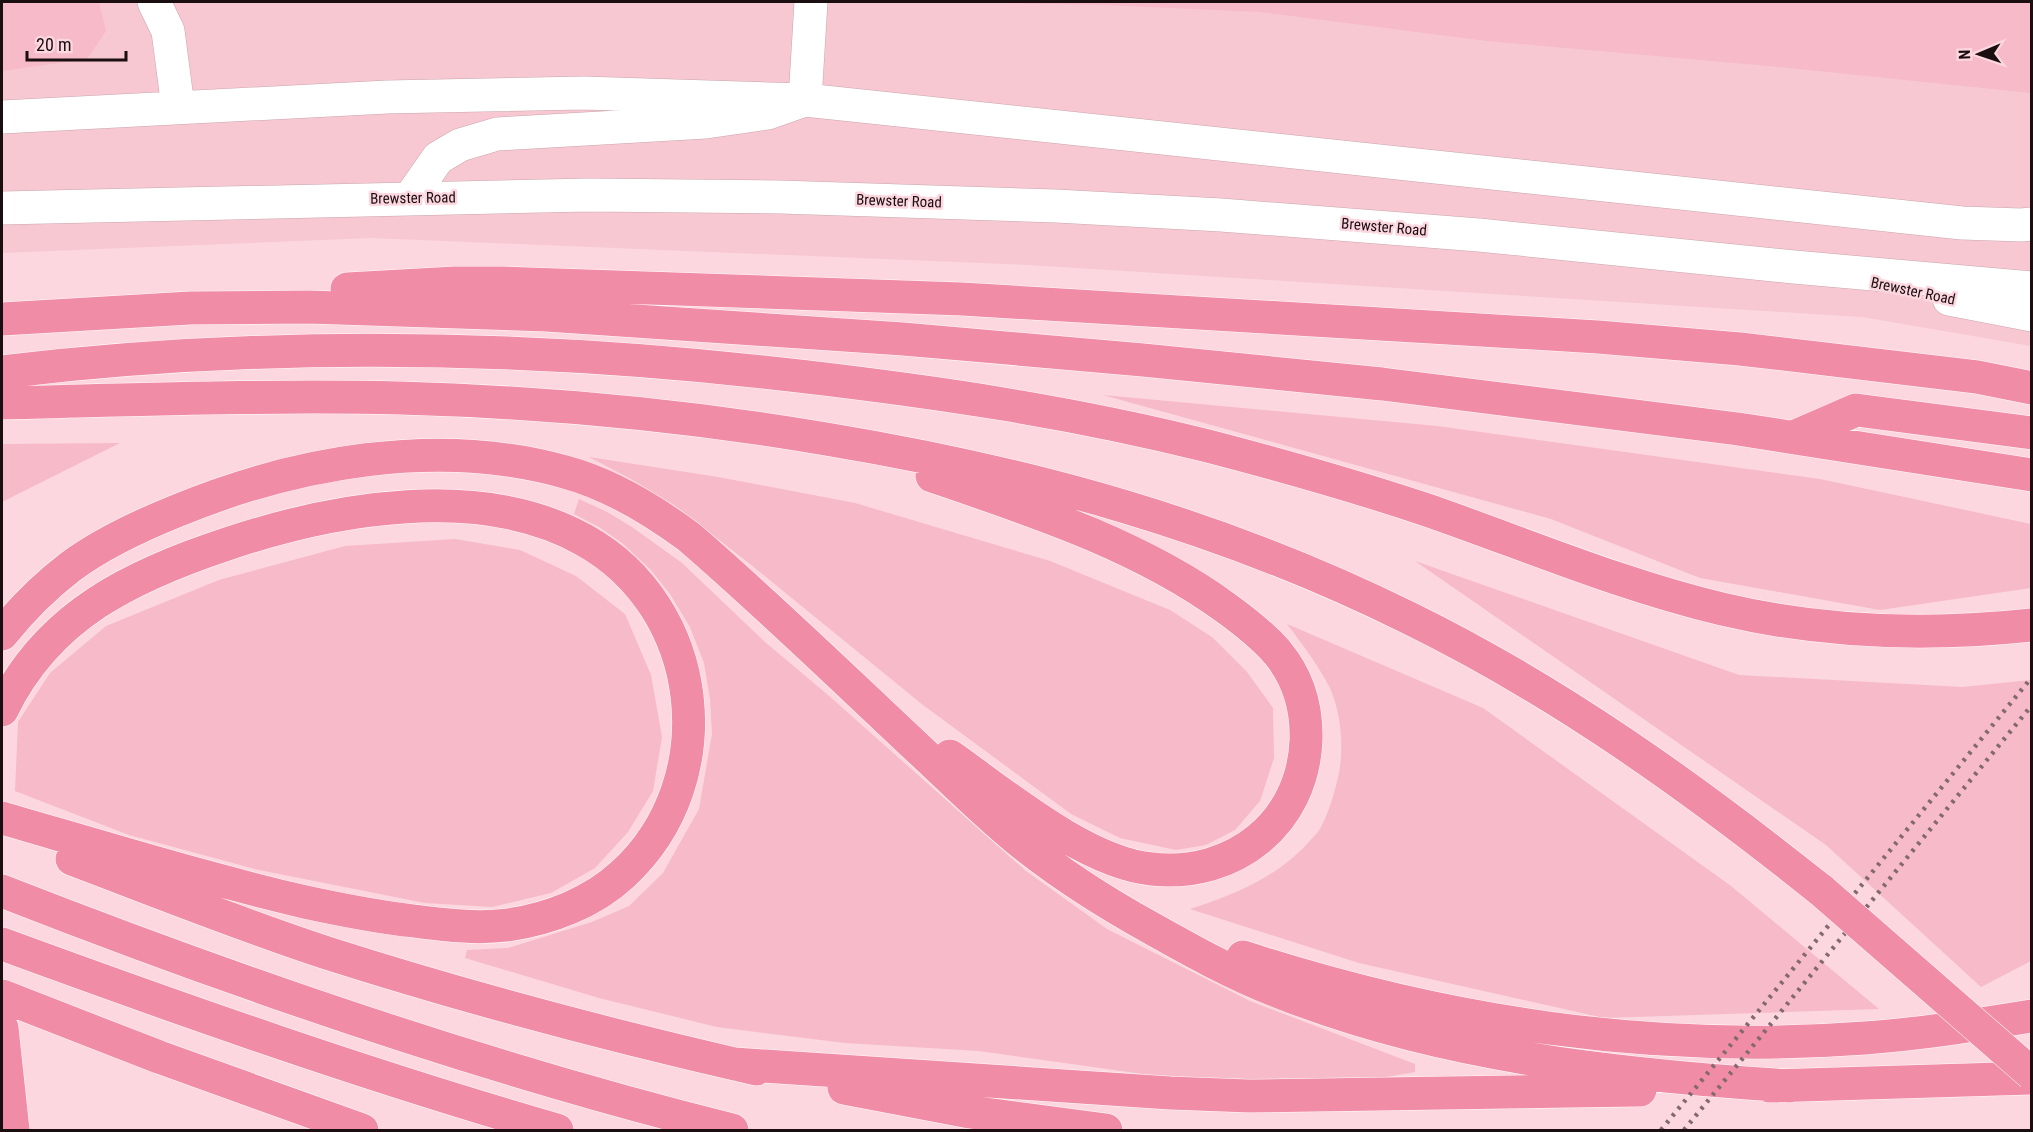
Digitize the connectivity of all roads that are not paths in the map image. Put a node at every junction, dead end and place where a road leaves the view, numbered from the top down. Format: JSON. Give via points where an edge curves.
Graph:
{"nodes":[{"id":1,"x":154,"y":2,"type":"edge"},
{"id":2,"x":811,"y":2,"type":"edge"},
{"id":3,"x":805,"y":100,"type":"junction"},
{"id":4,"x":178,"y":107,"type":"junction"},
{"id":5,"x":2,"y":117,"type":"edge"},
{"id":6,"x":410,"y":198,"type":"junction"},
{"id":7,"x":2,"y":208,"type":"edge"},
{"id":8,"x":2031,"y":224,"type":"edge"},
{"id":9,"x":1794,"y":267,"type":"junction"},
{"id":10,"x":2031,"y":288,"type":"edge"},
{"id":11,"x":70,"y":315,"type":"junction"},
{"id":12,"x":2031,"y":315,"type":"edge"},
{"id":13,"x":2,"y":320,"type":"edge"},
{"id":14,"x":2,"y":372,"type":"edge"},
{"id":15,"x":1977,"y":377,"type":"junction"},
{"id":16,"x":2031,"y":382,"type":"edge"},
{"id":17,"x":2031,"y":388,"type":"edge"},
{"id":18,"x":2,"y":403,"type":"edge"},
{"id":19,"x":2031,"y":433,"type":"edge"},
{"id":20,"x":823,"y":438,"type":"junction"},
{"id":21,"x":1794,"y":438,"type":"junction"},
{"id":22,"x":2031,"y":475,"type":"edge"},
{"id":23,"x":2031,"y":625,"type":"edge"},
{"id":24,"x":2,"y":634,"type":"edge"},
{"id":25,"x":850,"y":686,"type":"junction"},
{"id":26,"x":2,"y":710,"type":"edge"},
{"id":27,"x":2,"y":818,"type":"edge"},
{"id":28,"x":2,"y":831,"type":"edge"},
{"id":29,"x":2,"y":891,"type":"edge"},
{"id":30,"x":1112,"y":906,"type":"junction"},
{"id":31,"x":2,"y":944,"type":"edge"},
{"id":32,"x":2,"y":996,"type":"edge"},
{"id":33,"x":2031,"y":1016,"type":"edge"},
{"id":34,"x":2,"y":1028,"type":"edge"},
{"id":35,"x":734,"y":1064,"type":"junction"},
{"id":36,"x":2031,"y":1076,"type":"edge"},
{"id":37,"x":1790,"y":1086,"type":"junction"},
{"id":38,"x":13,"y":1131,"type":"edge"},
{"id":39,"x":362,"y":1131,"type":"edge"},
{"id":40,"x":556,"y":1131,"type":"edge"},
{"id":41,"x":732,"y":1131,"type":"edge"},
{"id":42,"x":1106,"y":1131,"type":"edge"}],
"edges":[{"from":1,"to":4,"type":"street","via":[[168,31]]},
{"from":2,"to":3,"type":"street"},
{"from":3,"to":4,"type":"street","via":[[584,93]]},
{"from":3,"to":6,"type":"street","via":[[768,113],[706,122],[497,134],[460,145],[438,158]]},
{"from":3,"to":8,"type":"street","via":[[1962,223]]},
{"from":4,"to":5,"type":"street"},
{"from":6,"to":7,"type":"street","name":"Brewster Road"},
{"from":6,"to":9,"type":"street","name":"Brewster Road","via":[[769,197],[1133,210],[1479,235]]},
{"from":9,"to":10,"type":"street","name":"Brewster Road"},
{"from":9,"to":12,"type":"street","name":"Brewster Road"},
{"from":11,"to":13,"type":"highway"},
{"from":11,"to":15,"type":"highway","via":[[189,301],[355,289],[555,284],[962,299],[1598,337]]},
{"from":11,"to":21,"type":"highway","via":[[308,307],[678,323],[1025,349],[1360,382]]},
{"from":14,"to":23,"type":"highway","via":[[187,356],[413,350],[638,360],[869,384],[1025,407],[1210,447],[1389,498],[1659,592],[1724,609],[1834,627],[1926,632]]},
{"from":15,"to":16,"type":"highway"},
{"from":15,"to":17,"type":"highway"},
{"from":18,"to":20,"type":"highway","via":[[339,397],[463,400],[697,419]]},
{"from":19,"to":21,"type":"highway","via":[[1856,410]]},
{"from":20,"to":25,"type":"highway","via":[[1070,527],[1171,573],[1221,605],[1261,636],[1298,686],[1307,727],[1303,770],[1289,806],[1277,823],[1247,847],[1193,868],[1152,870],[1111,859],[1066,836]]},
{"from":20,"to":36,"type":"highway","bridge":true,"via":[[1003,473],[1181,523],[1351,591],[1458,643],[1565,704],[1700,797],[1822,891]]},
{"from":21,"to":22,"type":"highway"},
{"from":24,"to":25,"type":"highway","via":[[50,583],[86,557],[149,522],[221,494],[256,482],[363,461],[425,456],[483,458],[566,472],[608,488],[650,511],[708,553]]},
{"from":25,"to":30,"type":"highway","via":[[1018,840]]},
{"from":26,"to":27,"type":"highway","via":[[19,679],[50,640],[90,605],[145,575],[242,539],[311,521],[378,510],[445,506],[507,512],[552,525],[585,540],[626,571],[643,588],[669,628],[685,675],[689,730],[679,786],[660,827],[640,856],[622,875],[580,904],[508,925],[459,927],[361,915],[235,886]]},
{"from":28,"to":35,"type":"highway","via":[[212,913],[327,952],[558,1021]]},
{"from":29,"to":41,"type":"highway","via":[[179,959],[386,1029]]},
{"from":30,"to":33,"type":"highway","via":[[1208,945],[1378,996],[1478,1018],[1578,1033],[1657,1040],[1787,1042],[1906,1034]]},
{"from":30,"to":37,"type":"highway","via":[[1254,982],[1306,1003],[1406,1033],[1568,1064]]},
{"from":31,"to":40,"type":"highway","via":[[283,1044]]},
{"from":32,"to":39,"type":"highway"},
{"from":34,"to":38,"type":"highway"},
{"from":35,"to":37,"type":"highway","via":[[1249,1096]]},
{"from":35,"to":42,"type":"highway","via":[[958,1110]]},
{"from":36,"to":37,"type":"highway"}]}
